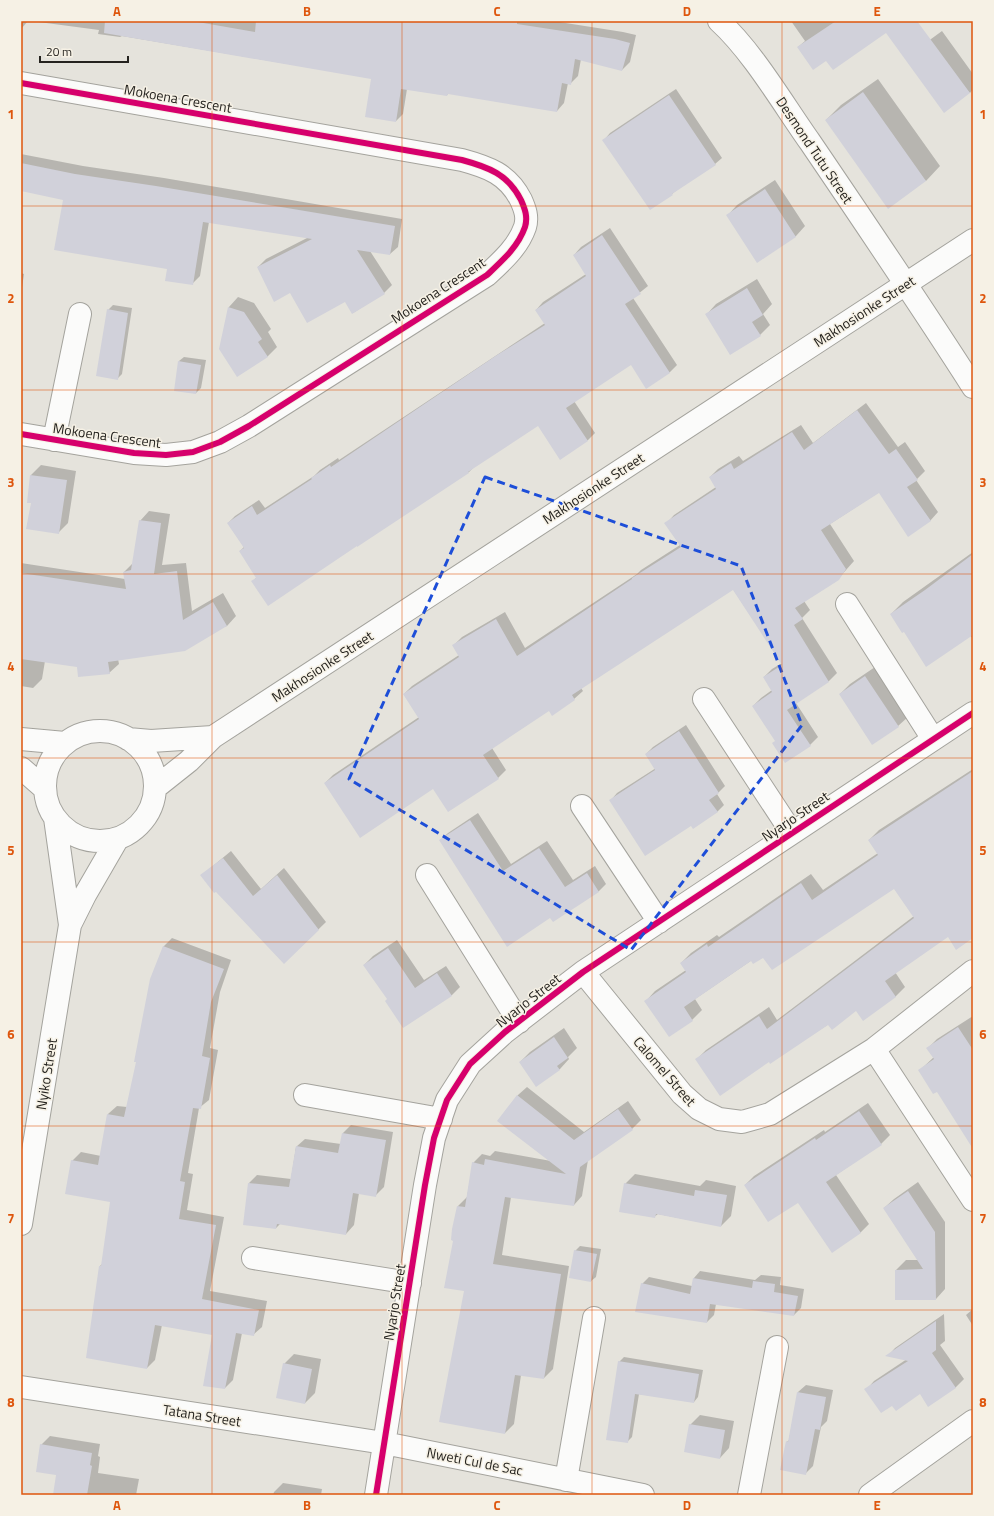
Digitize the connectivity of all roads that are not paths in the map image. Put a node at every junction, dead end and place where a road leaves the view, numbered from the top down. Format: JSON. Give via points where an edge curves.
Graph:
{"nodes":[{"id":1,"x":719,"y":21,"type":"edge"},
{"id":2,"x":21,"y":83,"type":"edge"},
{"id":3,"x":973,"y":240,"type":"edge"},
{"id":4,"x":906,"y":283,"type":"junction"},
{"id":5,"x":80,"y":314,"type":"dead end"},
{"id":6,"x":973,"y":387,"type":"edge"},
{"id":7,"x":21,"y":434,"type":"edge"},
{"id":8,"x":54,"y":440,"type":"junction"},
{"id":9,"x":848,"y":604,"type":"dead end"},
{"id":10,"x":704,"y":699,"type":"dead end"},
{"id":11,"x":973,"y":712,"type":"edge"},
{"id":12,"x":213,"y":737,"type":"junction"},
{"id":13,"x":21,"y":739,"type":"edge"},
{"id":14,"x":128,"y":739,"type":"junction"},
{"id":15,"x":933,"y":739,"type":"junction"},
{"id":16,"x":65,"y":743,"type":"junction"},
{"id":17,"x":21,"y":768,"type":"edge"},
{"id":18,"x":155,"y":788,"type":"junction"},
{"id":19,"x":45,"y":789,"type":"junction"},
{"id":20,"x":582,"y":806,"type":"dead end"},
{"id":21,"x":55,"y":818,"type":"junction"},
{"id":22,"x":792,"y":833,"type":"junction"},
{"id":23,"x":118,"y":838,"type":"junction"},
{"id":24,"x":427,"y":875,"type":"dead end"},
{"id":25,"x":659,"y":922,"type":"junction"},
{"id":26,"x":70,"y":925,"type":"junction"},
{"id":27,"x":973,"y":971,"type":"edge"},
{"id":28,"x":583,"y":972,"type":"junction"},
{"id":29,"x":519,"y":1022,"type":"junction"},
{"id":30,"x":874,"y":1048,"type":"junction"},
{"id":31,"x":306,"y":1095,"type":"dead end"},
{"id":32,"x":441,"y":1119,"type":"junction"},
{"id":33,"x":973,"y":1200,"type":"edge"},
{"id":34,"x":21,"y":1224,"type":"edge"},
{"id":35,"x":254,"y":1258,"type":"dead end"},
{"id":36,"x":410,"y":1283,"type":"junction"},
{"id":37,"x":594,"y":1318,"type":"dead end"},
{"id":38,"x":777,"y":1347,"type":"dead end"},
{"id":39,"x":21,"y":1387,"type":"edge"},
{"id":40,"x":973,"y":1421,"type":"edge"},
{"id":41,"x":384,"y":1443,"type":"junction"},
{"id":42,"x":566,"y":1480,"type":"junction"},
{"id":43,"x":376,"y":1495,"type":"edge"},
{"id":44,"x":643,"y":1495,"type":"edge"},
{"id":45,"x":749,"y":1495,"type":"edge"},
{"id":46,"x":870,"y":1495,"type":"edge"}],
"edges":[{"from":1,"to":4,"type":"street","name":"Desmond Tutu Street","via":[[759,68]]},
{"from":2,"to":8,"type":"street","name":"Mokoena Crescent","via":[[462,160],[484,166],[503,176],[517,192],[526,211],[525,226],[517,243],[503,261],[487,275],[220,442],[193,452],[166,455],[134,453]]},
{"from":3,"to":4,"type":"street","name":"Makhosionke Street"},
{"from":4,"to":6,"type":"street","name":"Desmond Tutu Street"},
{"from":4,"to":12,"type":"street","name":"Makhosionke Street"},
{"from":5,"to":8,"type":"street","name":"Mokoena Crescent"},
{"from":7,"to":8,"type":"street","name":"Mokoena Crescent"},
{"from":9,"to":15,"type":"street"},
{"from":10,"to":22,"type":"street","name":"Nyarjo Street"},
{"from":11,"to":15,"type":"street","name":"Nyarjo Street"},
{"from":12,"to":14,"type":"street","name":"Makhosionke Street","via":[[151,741]]},
{"from":12,"to":18,"type":"street","name":"Makhosionke Street","via":[[189,761]]},
{"from":13,"to":16,"type":"street"},
{"from":14,"to":16,"type":"street","via":[[116,734],[90,732]]},
{"from":14,"to":18,"type":"street","via":[[148,760]]},
{"from":15,"to":22,"type":"street","name":"Nyarjo Street"},
{"from":16,"to":19,"type":"street","via":[[50,764]]},
{"from":17,"to":19,"type":"street"},
{"from":18,"to":23,"type":"street","via":[[153,801],[140,824]]},
{"from":19,"to":21,"type":"street","via":[[48,804]]},
{"from":20,"to":25,"type":"street"},
{"from":21,"to":23,"type":"street","via":[[65,829],[90,841]]},
{"from":21,"to":26,"type":"street","name":"Nyiko Street"},
{"from":22,"to":25,"type":"street","name":"Nyarjo Street"},
{"from":23,"to":26,"type":"street","name":"Nyiko Street"},
{"from":24,"to":29,"type":"street","name":"Nyarjo Street"},
{"from":25,"to":28,"type":"street","name":"Nyarjo Street"},
{"from":26,"to":34,"type":"street","name":"Nyiko Street"},
{"from":27,"to":30,"type":"street","name":"Calomel Street"},
{"from":28,"to":29,"type":"street","name":"Nyarjo Street"},
{"from":28,"to":30,"type":"street","name":"Calomel Street","via":[[682,1094],[699,1109],[719,1119],[742,1122],[770,1114]]},
{"from":29,"to":32,"type":"street","name":"Nyarjo Street","via":[[470,1064],[448,1100]]},
{"from":30,"to":33,"type":"street"},
{"from":31,"to":32,"type":"street"},
{"from":32,"to":36,"type":"street","name":"Nyarjo Street","via":[[434,1138]]},
{"from":35,"to":36,"type":"street","name":"Nyarjo Street"},
{"from":36,"to":41,"type":"street","name":"Nyarjo Street"},
{"from":37,"to":42,"type":"street"},
{"from":38,"to":45,"type":"street"},
{"from":39,"to":41,"type":"street","name":"Tatana Street"},
{"from":40,"to":46,"type":"street"},
{"from":41,"to":42,"type":"street","name":"Nweti Cul de Sac"},
{"from":41,"to":43,"type":"street","name":"Nyarjo Street"},
{"from":42,"to":44,"type":"street","name":"Nweti Cul de Sac"}]}
